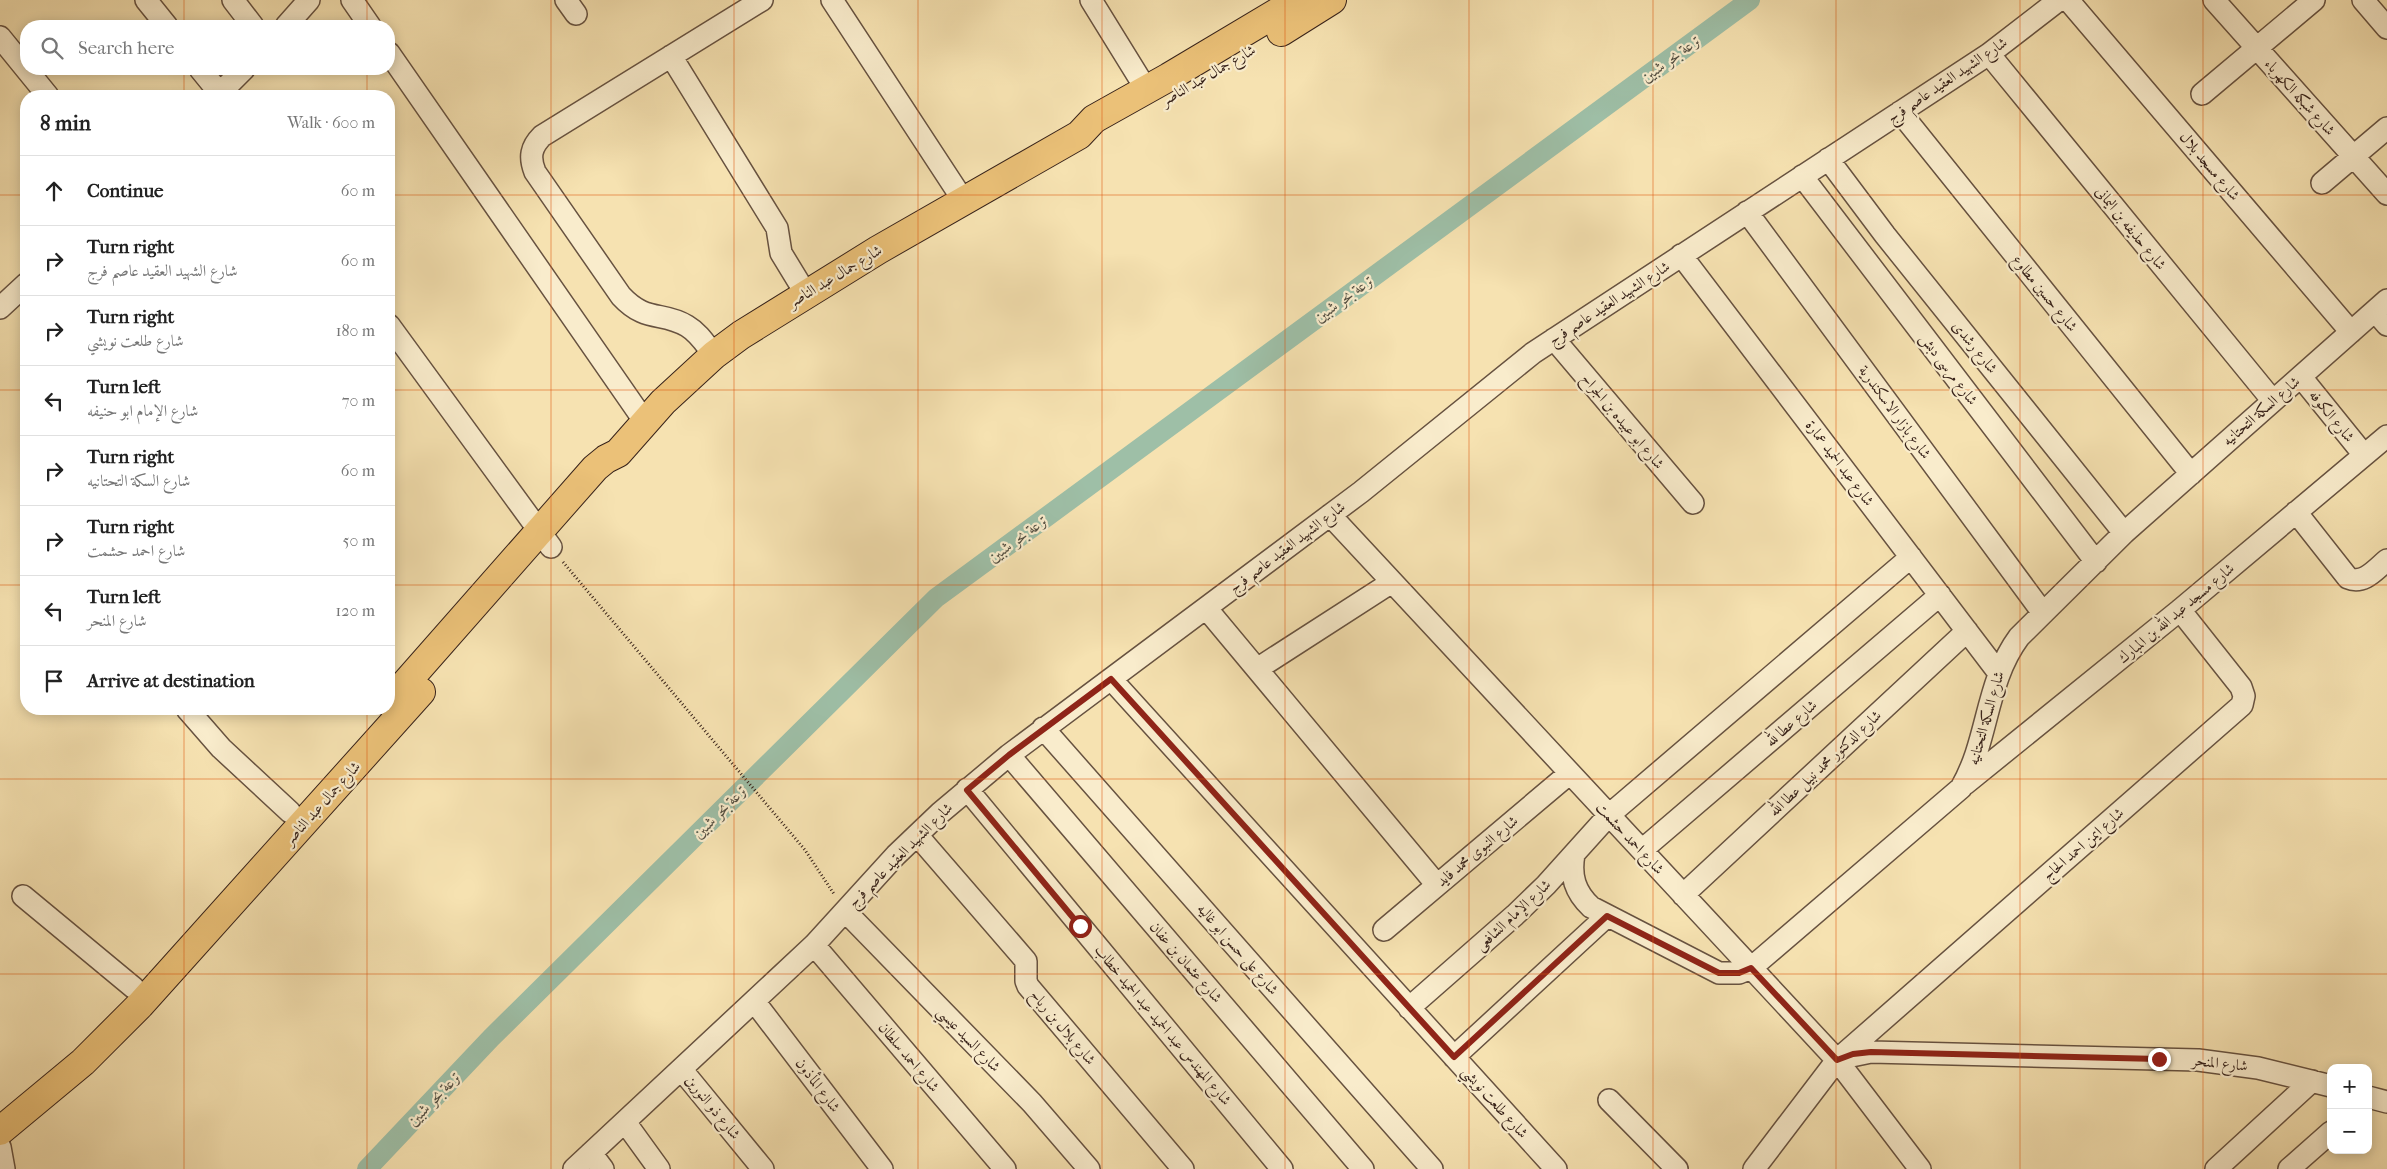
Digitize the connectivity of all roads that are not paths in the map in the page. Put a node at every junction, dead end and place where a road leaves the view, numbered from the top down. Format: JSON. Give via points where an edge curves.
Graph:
{"nodes":[{"id":1,"x":146,"y":0,"type":"edge"},
{"id":2,"x":233,"y":0,"type":"edge"},
{"id":3,"x":309,"y":0,"type":"edge"},
{"id":4,"x":352,"y":0,"type":"edge"},
{"id":5,"x":762,"y":0,"type":"edge"},
{"id":6,"x":832,"y":0,"type":"edge"},
{"id":7,"x":1091,"y":0,"type":"edge"},
{"id":8,"x":1298,"y":0,"type":"edge"},
{"id":9,"x":1332,"y":0,"type":"edge"},
{"id":10,"x":2059,"y":0,"type":"edge"},
{"id":11,"x":2068,"y":0,"type":"edge"},
{"id":12,"x":2214,"y":0,"type":"edge"},
{"id":13,"x":2314,"y":0,"type":"edge"},
{"id":14,"x":2363,"y":0,"type":"edge"},
{"id":15,"x":162,"y":20,"type":"edge"},
{"id":16,"x":248,"y":20,"type":"edge"},
{"id":17,"x":291,"y":20,"type":"edge"},
{"id":18,"x":366,"y":20,"type":"edge"},
{"id":19,"x":2387,"y":28,"type":"edge"},
{"id":20,"x":0,"y":37,"type":"edge"},
{"id":21,"x":2257,"y":48,"type":"junction"},
{"id":22,"x":1989,"y":54,"type":"junction"},
{"id":23,"x":671,"y":56,"type":"junction"},
{"id":24,"x":20,"y":62,"type":"edge"},
{"id":25,"x":395,"y":62,"type":"edge"},
{"id":26,"x":31,"y":75,"type":"edge"},
{"id":27,"x":204,"y":75,"type":"edge"},
{"id":28,"x":238,"y":75,"type":"edge"},
{"id":29,"x":1146,"y":89,"type":"junction"},
{"id":30,"x":43,"y":90,"type":"edge"},
{"id":31,"x":215,"y":90,"type":"edge"},
{"id":32,"x":224,"y":90,"type":"edge"},
{"id":33,"x":2202,"y":94,"type":"dead end"},
{"id":34,"x":1900,"y":112,"type":"junction"},
{"id":35,"x":2387,"y":128,"type":"edge"},
{"id":36,"x":1079,"y":135,"type":"junction"},
{"id":37,"x":2354,"y":157,"type":"junction"},
{"id":38,"x":1828,"y":159,"type":"junction"},
{"id":39,"x":1802,"y":176,"type":"junction"},
{"id":40,"x":2322,"y":183,"type":"dead end"},
{"id":41,"x":2387,"y":194,"type":"edge"},
{"id":42,"x":963,"y":200,"type":"junction"},
{"id":43,"x":1747,"y":212,"type":"junction"},
{"id":44,"x":1681,"y":255,"type":"junction"},
{"id":45,"x":20,"y":290,"type":"edge"},
{"id":46,"x":806,"y":294,"type":"junction"},
{"id":47,"x":0,"y":308,"type":"edge"},
{"id":48,"x":2383,"y":312,"type":"edge"},
{"id":49,"x":2351,"y":332,"type":"junction"},
{"id":50,"x":395,"y":333,"type":"edge"},
{"id":51,"x":1554,"y":339,"type":"junction"},
{"id":52,"x":714,"y":354,"type":"junction"},
{"id":53,"x":2301,"y":377,"type":"junction"},
{"id":54,"x":2273,"y":401,"type":"junction"},
{"id":55,"x":645,"y":422,"type":"junction"},
{"id":56,"x":2387,"y":436,"type":"edge"},
{"id":57,"x":2364,"y":455,"type":"junction"},
{"id":58,"x":2191,"y":474,"type":"junction"},
{"id":59,"x":1693,"y":503,"type":"dead end"},
{"id":60,"x":2296,"y":512,"type":"junction"},
{"id":61,"x":1330,"y":515,"type":"junction"},
{"id":62,"x":2124,"y":533,"type":"junction"},
{"id":63,"x":545,"y":540,"type":"junction"},
{"id":64,"x":1911,"y":557,"type":"junction"},
{"id":65,"x":2387,"y":560,"type":"edge"},
{"id":66,"x":2096,"y":562,"type":"junction"},
{"id":67,"x":1392,"y":582,"type":"junction"},
{"id":68,"x":1940,"y":595,"type":"junction"},
{"id":69,"x":1206,"y":608,"type":"junction"},
{"id":70,"x":2180,"y":610,"type":"junction"},
{"id":71,"x":2043,"y":613,"type":"junction"},
{"id":72,"x":1967,"y":631,"type":"junction"},
{"id":73,"x":1257,"y":669,"type":"junction"},
{"id":74,"x":1998,"y":672,"type":"junction"},
{"id":75,"x":1111,"y":679,"type":"junction"},
{"id":76,"x":395,"y":696,"type":"edge"},
{"id":77,"x":395,"y":712,"type":"edge"},
{"id":78,"x":192,"y":715,"type":"edge"},
{"id":79,"x":377,"y":715,"type":"edge"},
{"id":80,"x":393,"y":715,"type":"edge"},
{"id":81,"x":1044,"y":728,"type":"junction"},
{"id":82,"x":1009,"y":755,"type":"junction"},
{"id":83,"x":1570,"y":773,"type":"junction"},
{"id":84,"x":1961,"y":788,"type":"junction"},
{"id":85,"x":967,"y":790,"type":"junction"},
{"id":86,"x":290,"y":812,"type":"junction"},
{"id":87,"x":1609,"y":816,"type":"junction"},
{"id":88,"x":918,"y":835,"type":"junction"},
{"id":89,"x":1642,"y":850,"type":"junction"},
{"id":90,"x":1574,"y":854,"type":"junction"},
{"id":91,"x":1437,"y":885,"type":"junction"},
{"id":92,"x":1683,"y":894,"type":"junction"},
{"id":93,"x":24,"y":896,"type":"dead end"},
{"id":94,"x":845,"y":912,"type":"junction"},
{"id":95,"x":1607,"y":916,"type":"junction"},
{"id":96,"x":1384,"y":930,"type":"dead end"},
{"id":97,"x":814,"y":945,"type":"junction"},
{"id":98,"x":1751,"y":968,"type":"junction"},
{"id":99,"x":134,"y":988,"type":"junction"},
{"id":100,"x":754,"y":1001,"type":"junction"},
{"id":101,"x":1409,"y":1008,"type":"junction"},
{"id":102,"x":1454,"y":1057,"type":"junction"},
{"id":103,"x":1837,"y":1060,"type":"junction"},
{"id":104,"x":681,"y":1069,"type":"junction"},
{"id":105,"x":2322,"y":1084,"type":"edge"},
{"id":106,"x":1609,"y":1100,"type":"dead end"},
{"id":107,"x":0,"y":1108,"type":"edge"},
{"id":108,"x":624,"y":1122,"type":"junction"},
{"id":109,"x":0,"y":1131,"type":"edge"},
{"id":110,"x":2327,"y":1136,"type":"edge"},
{"id":111,"x":0,"y":1147,"type":"edge"},
{"id":112,"x":597,"y":1161,"type":"edge"},
{"id":113,"x":880,"y":1168,"type":"edge"},
{"id":114,"x":4,"y":1169,"type":"edge"},
{"id":115,"x":574,"y":1169,"type":"edge"},
{"id":116,"x":659,"y":1169,"type":"edge"},
{"id":117,"x":763,"y":1169,"type":"edge"},
{"id":118,"x":1005,"y":1169,"type":"edge"},
{"id":119,"x":1089,"y":1169,"type":"edge"},
{"id":120,"x":1183,"y":1169,"type":"edge"},
{"id":121,"x":1282,"y":1169,"type":"edge"},
{"id":122,"x":1363,"y":1169,"type":"edge"},
{"id":123,"x":1432,"y":1169,"type":"edge"},
{"id":124,"x":1556,"y":1169,"type":"edge"},
{"id":125,"x":1676,"y":1169,"type":"edge"},
{"id":126,"x":1754,"y":1169,"type":"edge"},
{"id":127,"x":1920,"y":1169,"type":"edge"},
{"id":128,"x":2216,"y":1169,"type":"edge"},
{"id":129,"x":2289,"y":1169,"type":"edge"}],
"edges":[{"from":1,"to":15,"type":"street"},
{"from":2,"to":16,"type":"street"},
{"from":3,"to":17,"type":"street"},
{"from":4,"to":18,"type":"street"},
{"from":5,"to":23,"type":"street"},
{"from":6,"to":42,"type":"street"},
{"from":7,"to":29,"type":"street"},
{"from":8,"to":29,"type":"main road","name":"شارع جمال عبد الناصر"},
{"from":9,"to":36,"type":"main road","name":"شارع جمال عبد الناصر","via":[[1163,101],[1100,133]]},
{"from":10,"to":22,"type":"street","name":"شارع الشهيد العقيد عاصم فرج"},
{"from":11,"to":49,"type":"street","name":"شارع مسجد بلال"},
{"from":12,"to":21,"type":"street","name":"شارع شبكه الكهرباء"},
{"from":13,"to":21,"type":"street"},
{"from":14,"to":19,"type":"street"},
{"from":20,"to":24,"type":"street"},
{"from":21,"to":33,"type":"street"},
{"from":21,"to":37,"type":"street","name":"شارع شبكه الكهرباء"},
{"from":22,"to":34,"type":"street","name":"شارع الشهيد العقيد عاصم فرج"},
{"from":22,"to":54,"type":"street","name":"شارع حذيفه بن اليمانى"},
{"from":23,"to":46,"type":"street","via":[[778,228],[781,253]]},
{"from":23,"to":52,"type":"street","via":[[542,136],[531,152],[531,162],[625,300],[646,314],[688,326]]},
{"from":25,"to":55,"type":"street"},
{"from":26,"to":30,"type":"street"},
{"from":27,"to":31,"type":"street"},
{"from":28,"to":32,"type":"street"},
{"from":29,"to":36,"type":"main road","name":"شارع جمال عبد الناصر","via":[[1094,119]]},
{"from":34,"to":38,"type":"street","name":"شارع الشهيد العقيد عاصم فرج"},
{"from":34,"to":58,"type":"street","name":"شارع حسين مطاوع"},
{"from":35,"to":37,"type":"street"},
{"from":36,"to":42,"type":"main road","name":"شارع جمال عبد الناصر"},
{"from":37,"to":40,"type":"street"},
{"from":37,"to":41,"type":"street","name":"شارع شبكه الكهرباء"},
{"from":38,"to":39,"type":"street","name":"شارع الشهيد العقيد عاصم فرج"},
{"from":38,"to":62,"type":"street","name":"شارع رشدى"},
{"from":39,"to":43,"type":"street","name":"شارع الشهيد العقيد عاصم فرج"},
{"from":39,"to":66,"type":"street","name":"شارع مرسى دبش"},
{"from":42,"to":46,"type":"main road","name":"شارع جمال عبد الناصر"},
{"from":43,"to":44,"type":"street","name":"شارع الشهيد العقيد عاصم فرج"},
{"from":43,"to":71,"type":"street","name":"شارع بازار الاسكندرية"},
{"from":44,"to":51,"type":"street","name":"شارع الشهيد العقيد عاصم فرج"},
{"from":44,"to":64,"type":"street","name":"شارع عبد الحميد عمارة"},
{"from":45,"to":47,"type":"street"},
{"from":46,"to":52,"type":"main road","name":"شارع جمال عبد الناصر"},
{"from":48,"to":49,"type":"street","name":"شارع السكة التحتانيه"},
{"from":49,"to":53,"type":"street","name":"شارع السكة التحتانيه"},
{"from":50,"to":63,"type":"street"},
{"from":51,"to":59,"type":"street","name":"شارع ابو عبيده بن الجراح"},
{"from":51,"to":61,"type":"street","name":"شارع الشهيد العقيد عاصم فرج"},
{"from":52,"to":55,"type":"main road","name":"شارع جمال عبد الناصر"},
{"from":53,"to":54,"type":"street","name":"شارع السكة التحتانيه"},
{"from":53,"to":57,"type":"street","name":"شارع الكوفه"},
{"from":54,"to":58,"type":"street","name":"شارع السكة التحتانيه"},
{"from":55,"to":63,"type":"main road","name":"شارع جمال عبد الناصر","via":[[618,453],[600,463]]},
{"from":56,"to":57,"type":"street","name":"شارع مسجد عبد الله بن المبارك"},
{"from":57,"to":60,"type":"street","name":"شارع مسجد عبد الله بن المبارك"},
{"from":58,"to":62,"type":"street","name":"شارع السكة التحتانيه"},
{"from":60,"to":65,"type":"street","via":[[2348,578],[2364,578]]},
{"from":60,"to":70,"type":"street","name":"شارع مسجد عبد الله بن المبارك"},
{"from":61,"to":67,"type":"street","name":"شارع احمد حشمت"},
{"from":61,"to":69,"type":"street","name":"شارع الشهيد العقيد عاصم فرج"},
{"from":62,"to":66,"type":"street","name":"شارع السكة التحتانيه"},
{"from":63,"to":76,"type":"main road","name":"شارع جمال عبد الناصر"},
{"from":63,"to":77,"type":"main road","name":"شارع جمال عبد الناصر"},
{"from":64,"to":68,"type":"street","name":"شارع عبد الحميد عمارة"},
{"from":64,"to":87,"type":"street","name":"شارع الإمام الشافعى"},
{"from":66,"to":71,"type":"street","name":"شارع السكة التحتانيه"},
{"from":67,"to":73,"type":"street"},
{"from":67,"to":83,"type":"street","name":"شارع احمد حشمت"},
{"from":68,"to":72,"type":"street","name":"شارع عبد الحميد عمارة"},
{"from":68,"to":89,"type":"street","name":"شارع عطا لله"},
{"from":69,"to":73,"type":"street"},
{"from":69,"to":75,"type":"street","name":"شارع الشهيد العقيد عاصم فرج"},
{"from":70,"to":84,"type":"street","name":"شارع مسجد عبد الله بن المبارك"},
{"from":70,"to":103,"type":"street","name":"شارع ايمن احمد الحاج","via":[[2241,687],[2242,705]]},
{"from":71,"to":74,"type":"street","name":"شارع السكة التحتانيه","via":[[2008,651]]},
{"from":72,"to":74,"type":"street","name":"شارع عبد الحميد عمارة"},
{"from":72,"to":92,"type":"street","name":"شارع الدكتور محمد نبيل عطا الله"},
{"from":73,"to":91,"type":"street"},
{"from":74,"to":84,"type":"street","name":"شارع السكة التحتانيه","via":[[1974,761]]},
{"from":75,"to":81,"type":"street","name":"شارع الشهيد العقيد عاصم فرج"},
{"from":75,"to":101,"type":"street","name":"شارع طلعت نويشي"},
{"from":78,"to":86,"type":"street","via":[[221,748]]},
{"from":79,"to":86,"type":"main road","name":"شارع جمال عبد الناصر"},
{"from":80,"to":109,"type":"main road","name":"شارع جمال عبد الناصر","via":[[140,1005],[69,1074]]},
{"from":81,"to":82,"type":"street","name":"شارع الشهيد العقيد عاصم فرج"},
{"from":81,"to":123,"type":"street","name":"شارع على حسن ابو غاليه"},
{"from":82,"to":85,"type":"street","name":"شارع الشهيد العقيد عاصم فرج"},
{"from":82,"to":122,"type":"street","name":"شارع عثمان بن عفان"},
{"from":83,"to":87,"type":"street","name":"شارع احمد حشمت"},
{"from":83,"to":91,"type":"street","name":"شارع النبوى محمد فايد"},
{"from":84,"to":98,"type":"street","name":"شارع السكة التحتانيه"},
{"from":85,"to":88,"type":"street","name":"شارع الشهيد العقيد عاصم فرج"},
{"from":85,"to":121,"type":"street","name":"شارع المهندس عبد الحميد عبد الحميد خطاب"},
{"from":86,"to":99,"type":"main road","name":"شارع جمال عبد الناصر"},
{"from":87,"to":89,"type":"street","name":"شارع احمد حشمت"},
{"from":87,"to":90,"type":"street","name":"شارع الإمام الشافعى"},
{"from":88,"to":94,"type":"street","name":"شارع الشهيد العقيد عاصم فرج"},
{"from":88,"to":120,"type":"street","name":"شارع بلال بن رباح","via":[[1026,961],[1028,986]]},
{"from":89,"to":92,"type":"street","name":"شارع احمد حشمت"},
{"from":90,"to":95,"type":"street","name":"شارع السكة التحتانيه","via":[[1572,872],[1577,891],[1591,907]]},
{"from":90,"to":101,"type":"street","name":"شارع الإمام الشافعى","via":[[1515,915]]},
{"from":91,"to":96,"type":"street","name":"شارع النبوى محمد فايد"},
{"from":92,"to":98,"type":"street","name":"شارع احمد حشمت"},
{"from":93,"to":99,"type":"street"},
{"from":94,"to":97,"type":"street","name":"شارع الشهيد العقيد عاصم فرج"},
{"from":94,"to":119,"type":"street","name":"شارع السيد عيسي","via":[[1032,1103]]},
{"from":95,"to":98,"type":"street","name":"شارع السكة التحتانيه","via":[[1719,973],[1739,973]]},
{"from":95,"to":102,"type":"street"},
{"from":97,"to":100,"type":"street","name":"شارع الشهيد العقيد عاصم فرج"},
{"from":97,"to":118,"type":"street","name":"شارع احمد سلطان"},
{"from":98,"to":103,"type":"street","name":"شارع احمد حشمت"},
{"from":99,"to":107,"type":"main road","name":"شارع جمال عبد الناصر","via":[[71,1050]]},
{"from":100,"to":104,"type":"street","name":"شارع الشهيد العقيد عاصم فرج"},
{"from":100,"to":113,"type":"street","name":"شارع المأذون"},
{"from":101,"to":102,"type":"street","name":"شارع طلعت نويشي"},
{"from":102,"to":124,"type":"street","name":"شارع طلعت نويشي"},
{"from":103,"to":105,"type":"street","name":"شارع المنحر","via":[[1871,1052],[2198,1060],[2258,1068]]},
{"from":103,"to":126,"type":"street"},
{"from":103,"to":127,"type":"street","name":"شارع احمد حشمت"},
{"from":104,"to":108,"type":"street","name":"شارع الشهيد العقيد عاصم فرج"},
{"from":104,"to":117,"type":"street","name":"شارع ذو النورين"},
{"from":105,"to":128,"type":"street"},
{"from":106,"to":125,"type":"street"},
{"from":108,"to":112,"type":"street","name":"شارع الشهيد العقيد عاصم فرج"},
{"from":108,"to":116,"type":"street"},
{"from":110,"to":129,"type":"street"},
{"from":111,"to":114,"type":"street"},
{"from":112,"to":115,"type":"street","name":"شارع الشهيد العقيد عاصم فرج"}]}
